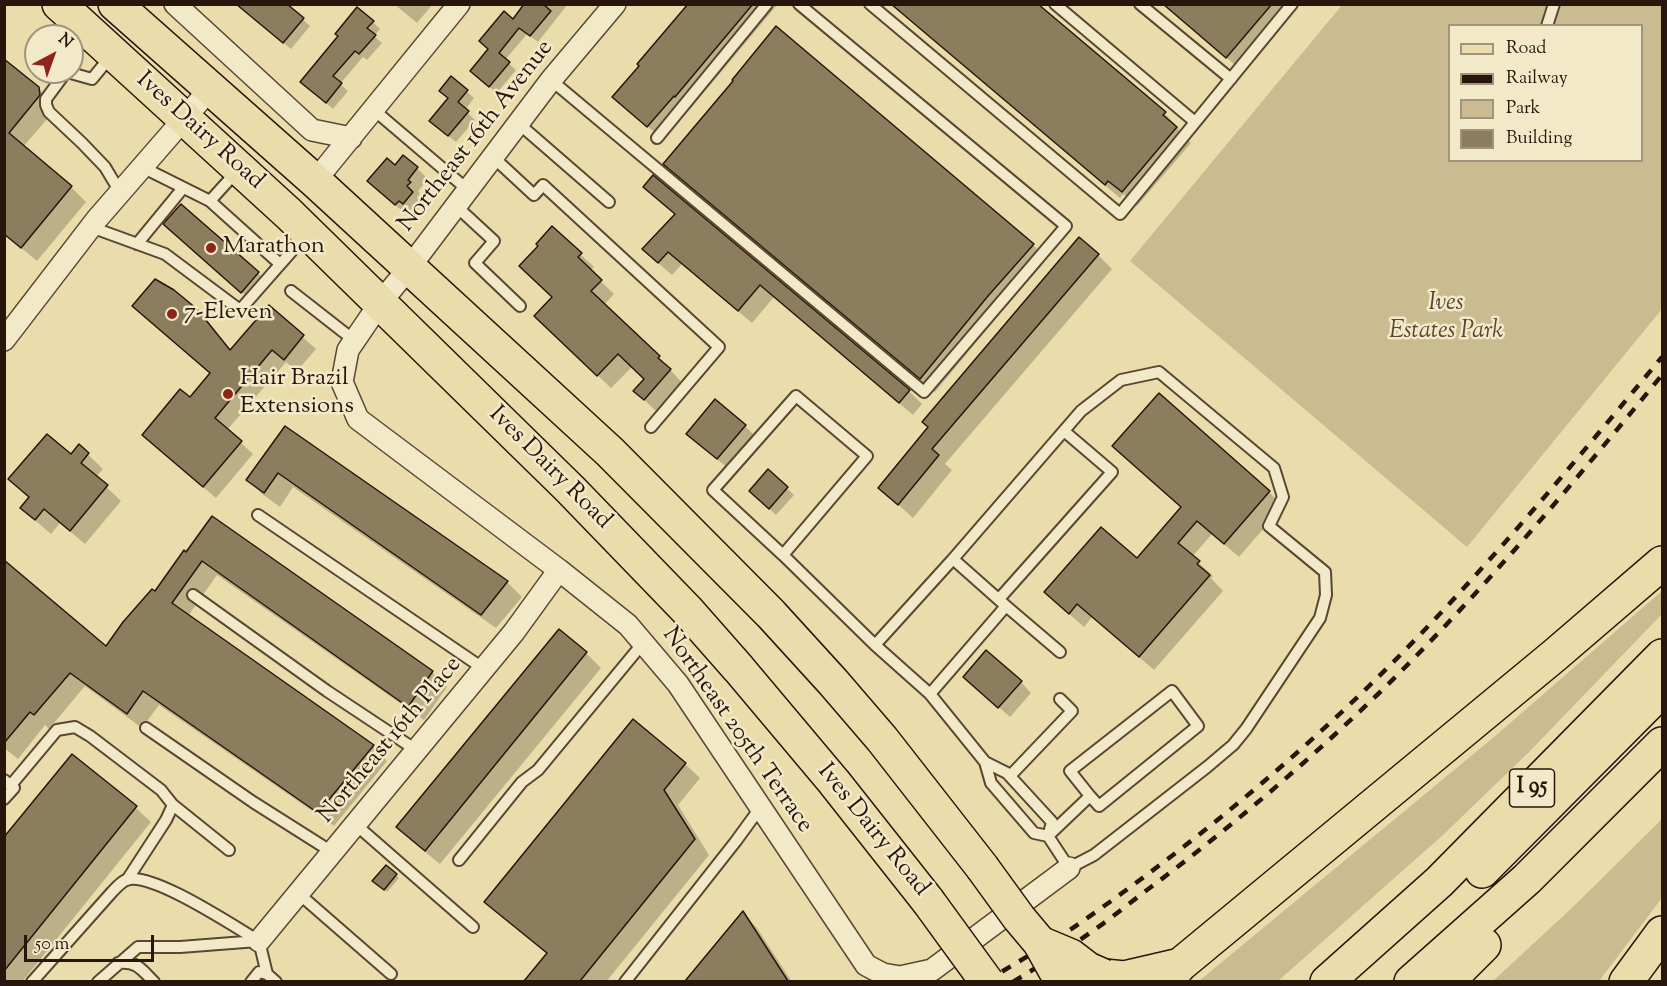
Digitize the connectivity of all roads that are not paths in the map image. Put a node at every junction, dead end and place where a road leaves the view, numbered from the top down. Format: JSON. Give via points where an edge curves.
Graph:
{"nodes":[{"id":1,"x":59,"y":4,"type":"edge"},
{"id":2,"x":116,"y":4,"type":"edge"},
{"id":3,"x":175,"y":4,"type":"edge"},
{"id":4,"x":459,"y":4,"type":"edge"},
{"id":5,"x":615,"y":4,"type":"edge"},
{"id":6,"x":767,"y":4,"type":"edge"},
{"id":7,"x":799,"y":4,"type":"edge"},
{"id":8,"x":870,"y":4,"type":"edge"},
{"id":9,"x":1055,"y":4,"type":"edge"},
{"id":10,"x":1140,"y":4,"type":"edge"},
{"id":11,"x":1292,"y":4,"type":"edge"},
{"id":12,"x":1554,"y":4,"type":"edge"},
{"id":13,"x":1548,"y":24,"type":"edge"},
{"id":14,"x":113,"y":54,"type":"junction"},
{"id":15,"x":84,"y":77,"type":"edge"},
{"id":16,"x":1231,"y":79,"type":"junction"},
{"id":17,"x":551,"y":80,"type":"junction"},
{"id":18,"x":57,"y":84,"type":"edge"},
{"id":19,"x":210,"y":89,"type":"junction"},
{"id":20,"x":374,"y":110,"type":"junction"},
{"id":21,"x":184,"y":118,"type":"junction"},
{"id":22,"x":1195,"y":122,"type":"junction"},
{"id":23,"x":518,"y":123,"type":"junction"},
{"id":24,"x":351,"y":138,"type":"junction"},
{"id":25,"x":657,"y":138,"type":"dead end"},
{"id":26,"x":493,"y":157,"type":"junction"},
{"id":27,"x":142,"y":167,"type":"junction"},
{"id":28,"x":239,"y":168,"type":"junction"},
{"id":29,"x":315,"y":181,"type":"junction"},
{"id":30,"x":183,"y":188,"type":"junction"},
{"id":31,"x":120,"y":192,"type":"junction"},
{"id":32,"x":462,"y":198,"type":"junction"},
{"id":33,"x":210,"y":201,"type":"junction"},
{"id":34,"x":609,"y":202,"type":"dead end"},
{"id":35,"x":91,"y":227,"type":"junction"},
{"id":36,"x":308,"y":233,"type":"junction"},
{"id":37,"x":136,"y":244,"type":"junction"},
{"id":38,"x":280,"y":264,"type":"junction"},
{"id":39,"x":408,"y":268,"type":"junction"},
{"id":40,"x":291,"y":291,"type":"dead end"},
{"id":41,"x":380,"y":303,"type":"junction"},
{"id":42,"x":520,"y":306,"type":"dead end"},
{"id":43,"x":8,"y":329,"type":"edge"},
{"id":44,"x":354,"y":341,"type":"junction"},
{"id":45,"x":651,"y":427,"type":"dead end"},
{"id":46,"x":1064,"y":431,"type":"junction"},
{"id":47,"x":258,"y":515,"type":"dead end"},
{"id":48,"x":783,"y":555,"type":"junction"},
{"id":49,"x":953,"y":559,"type":"junction"},
{"id":50,"x":1662,"y":563,"type":"edge"},
{"id":51,"x":559,"y":570,"type":"junction"},
{"id":52,"x":193,"y":595,"type":"dead end"},
{"id":53,"x":1002,"y":602,"type":"junction"},
{"id":54,"x":643,"y":643,"type":"junction"},
{"id":55,"x":875,"y":645,"type":"junction"},
{"id":56,"x":1060,"y":652,"type":"dead end"},
{"id":57,"x":1662,"y":656,"type":"edge"},
{"id":58,"x":484,"y":669,"type":"junction"},
{"id":59,"x":1662,"y":690,"type":"edge"},
{"id":60,"x":930,"y":694,"type":"junction"},
{"id":61,"x":1060,"y":699,"type":"dead end"},
{"id":62,"x":146,"y":728,"type":"dead end"},
{"id":63,"x":1662,"y":744,"type":"edge"},
{"id":64,"x":416,"y":750,"type":"junction"},
{"id":65,"x":985,"y":762,"type":"junction"},
{"id":66,"x":1662,"y":770,"type":"edge"},
{"id":67,"x":1010,"y":776,"type":"junction"},
{"id":68,"x":8,"y":783,"type":"edge"},
{"id":69,"x":1090,"y":796,"type":"junction"},
{"id":70,"x":4,"y":800,"type":"edge"},
{"id":71,"x":173,"y":805,"type":"junction"},
{"id":72,"x":760,"y":807,"type":"junction"},
{"id":73,"x":355,"y":824,"type":"junction"},
{"id":74,"x":1048,"y":836,"type":"junction"},
{"id":75,"x":229,"y":850,"type":"dead end"},
{"id":76,"x":332,"y":852,"type":"junction"},
{"id":77,"x":459,"y":860,"type":"dead end"},
{"id":78,"x":1069,"y":868,"type":"junction"},
{"id":79,"x":127,"y":880,"type":"junction"},
{"id":80,"x":298,"y":893,"type":"junction"},
{"id":81,"x":473,"y":927,"type":"dead end"},
{"id":82,"x":1662,"y":933,"type":"edge"},
{"id":83,"x":259,"y":941,"type":"junction"},
{"id":84,"x":1040,"y":943,"type":"junction"},
{"id":85,"x":118,"y":963,"type":"junction"},
{"id":86,"x":1173,"y":973,"type":"edge"},
{"id":87,"x":267,"y":974,"type":"junction"},
{"id":88,"x":391,"y":974,"type":"dead end"},
{"id":89,"x":32,"y":981,"type":"edge"},
{"id":90,"x":98,"y":981,"type":"edge"},
{"id":91,"x":154,"y":981,"type":"edge"},
{"id":92,"x":250,"y":981,"type":"edge"},
{"id":93,"x":276,"y":981,"type":"edge"},
{"id":94,"x":625,"y":981,"type":"edge"},
{"id":95,"x":987,"y":981,"type":"edge"},
{"id":96,"x":1065,"y":981,"type":"edge"},
{"id":97,"x":1327,"y":981,"type":"edge"},
{"id":98,"x":1361,"y":981,"type":"edge"},
{"id":99,"x":1411,"y":981,"type":"edge"},
{"id":100,"x":1447,"y":981,"type":"edge"},
{"id":101,"x":1626,"y":981,"type":"edge"}],
"edges":[{"from":1,"to":14,"type":"main road","name":"Ives Dairy Road"},
{"from":2,"to":19,"type":"main road","name":"Ives Dairy Road"},
{"from":3,"to":24,"type":"street","via":[[312,130]]},
{"from":4,"to":20,"type":"street"},
{"from":5,"to":17,"type":"street","name":"Northeast 16th Avenue"},
{"from":6,"to":25,"type":"lane"},
{"from":7,"to":17,"type":"lane","via":[[1066,226],[924,392]]},
{"from":8,"to":22,"type":"lane","via":[[1120,214]]},
{"from":9,"to":22,"type":"lane"},
{"from":10,"to":16,"type":"lane"},
{"from":11,"to":16,"type":"lane"},
{"from":12,"to":13,"type":"lane"},
{"from":14,"to":15,"type":"lane","via":[[92,79]]},
{"from":14,"to":21,"type":"main road","name":"Ives Dairy Road"},
{"from":16,"to":22,"type":"lane"},
{"from":17,"to":23,"type":"street","name":"Northeast 16th Avenue"},
{"from":18,"to":31,"type":"lane","via":[[46,99],[49,112],[105,167]]},
{"from":19,"to":21,"type":"street"},
{"from":19,"to":29,"type":"main road","name":"Ives Dairy Road"},
{"from":20,"to":24,"type":"street"},
{"from":20,"to":32,"type":"lane"},
{"from":21,"to":27,"type":"street"},
{"from":21,"to":28,"type":"main road","name":"Ives Dairy Road"},
{"from":23,"to":26,"type":"street","name":"Northeast 16th Avenue"},
{"from":23,"to":34,"type":"lane"},
{"from":24,"to":29,"type":"street"},
{"from":26,"to":32,"type":"street","name":"Northeast 16th Avenue"},
{"from":26,"to":45,"type":"lane","via":[[534,195],[543,185],[719,347]]},
{"from":27,"to":30,"type":"lane"},
{"from":27,"to":31,"type":"street"},
{"from":28,"to":33,"type":"lane"},
{"from":28,"to":36,"type":"main road","name":"Ives Dairy Road"},
{"from":29,"to":39,"type":"main road","name":"Ives Dairy Road"},
{"from":30,"to":33,"type":"lane"},
{"from":30,"to":37,"type":"lane"},
{"from":31,"to":35,"type":"street"},
{"from":32,"to":39,"type":"street","name":"Northeast 16th Avenue"},
{"from":32,"to":42,"type":"lane","via":[[494,241],[475,263]]},
{"from":33,"to":38,"type":"lane"},
{"from":35,"to":37,"type":"lane"},
{"from":35,"to":43,"type":"street"},
{"from":36,"to":38,"type":"lane"},
{"from":36,"to":41,"type":"main road","name":"Ives Dairy Road"},
{"from":37,"to":38,"type":"lane","via":[[165,254],[240,310]]},
{"from":39,"to":41,"type":"street","name":"Northeast 16th Avenue"},
{"from":39,"to":84,"type":"main road","name":"Ives Dairy Road","bridge":true,"via":[[610,452],[771,614],[882,739]]},
{"from":40,"to":44,"type":"lane"},
{"from":41,"to":44,"type":"street","name":"Northeast 205th Terrace"},
{"from":41,"to":95,"type":"main road","name":"Ives Dairy Road","bridge":true,"via":[[687,610],[800,740]]},
{"from":44,"to":51,"type":"street","name":"Northeast 205th Terrace","via":[[342,382],[358,419]]},
{"from":46,"to":49,"type":"lane"},
{"from":46,"to":53,"type":"lane","via":[[1112,472]]},
{"from":46,"to":78,"type":"lane","via":[[1081,411],[1121,380],[1159,372],[1274,468],[1283,497],[1269,526],[1325,572],[1326,594],[1320,618],[1233,745],[1094,855]]},
{"from":47,"to":58,"type":"lane"},
{"from":48,"to":48,"type":"lane","via":[[712,490],[796,396],[867,456]]},
{"from":48,"to":55,"type":"lane"},
{"from":49,"to":53,"type":"lane"},
{"from":49,"to":55,"type":"lane"},
{"from":50,"to":86,"type":"main road"},
{"from":51,"to":54,"type":"street","name":"Northeast 205th Terrace","via":[[628,625]]},
{"from":51,"to":58,"type":"street","name":"Northeast 16th Place"},
{"from":52,"to":64,"type":"lane"},
{"from":53,"to":56,"type":"lane"},
{"from":53,"to":60,"type":"lane"},
{"from":54,"to":72,"type":"street","name":"Northeast 205th Terrace","via":[[678,684]]},
{"from":54,"to":77,"type":"lane"},
{"from":55,"to":60,"type":"lane"},
{"from":57,"to":97,"type":"main road","number":"I 95","via":[[1439,882]]},
{"from":58,"to":64,"type":"street","name":"Northeast 16th Place"},
{"from":59,"to":98,"type":"main road","via":[[1480,873]]},
{"from":60,"to":65,"type":"lane"},
{"from":61,"to":67,"type":"lane","via":[[1072,711]]},
{"from":62,"to":76,"type":"lane"},
{"from":63,"to":99,"type":"main road","via":[[1527,879]]},
{"from":64,"to":73,"type":"street","name":"Northeast 16th Place"},
{"from":65,"to":67,"type":"lane"},
{"from":65,"to":74,"type":"lane","via":[[991,783],[1034,833]]},
{"from":66,"to":100,"type":"main road"},
{"from":67,"to":74,"type":"lane","via":[[1052,822]]},
{"from":68,"to":70,"type":"lane","via":[[14,788]]},
{"from":68,"to":71,"type":"lane","via":[[57,730],[75,727],[160,790]]},
{"from":69,"to":69,"type":"lane","via":[[1099,806],[1198,726],[1172,691],[1070,771]]},
{"from":69,"to":74,"type":"lane"},
{"from":71,"to":75,"type":"lane"},
{"from":71,"to":79,"type":"lane"},
{"from":72,"to":78,"type":"street","name":"Northeast 205th Terrace","via":[[866,965],[883,974],[900,977],[932,970]]},
{"from":72,"to":94,"type":"lane"},
{"from":73,"to":76,"type":"street","name":"Northeast 16th Place"},
{"from":73,"to":81,"type":"lane"},
{"from":74,"to":78,"type":"lane"},
{"from":76,"to":80,"type":"street","name":"Northeast 16th Place"},
{"from":79,"to":83,"type":"lane","via":[[142,879],[170,890]]},
{"from":79,"to":89,"type":"lane"},
{"from":80,"to":83,"type":"street","name":"Northeast 16th Place"},
{"from":80,"to":88,"type":"lane"},
{"from":82,"to":101,"type":"main road"},
{"from":83,"to":85,"type":"lane","via":[[138,947]]},
{"from":83,"to":87,"type":"lane"},
{"from":84,"to":86,"type":"main road","bridge":true,"via":[[1104,976]]},
{"from":84,"to":96,"type":"main road","name":"Ives Dairy Road","bridge":true},
{"from":85,"to":90,"type":"lane"},
{"from":85,"to":91,"type":"lane","via":[[137,965]]},
{"from":87,"to":92,"type":"lane","via":[[259,972]]},
{"from":87,"to":93,"type":"lane"}]}
